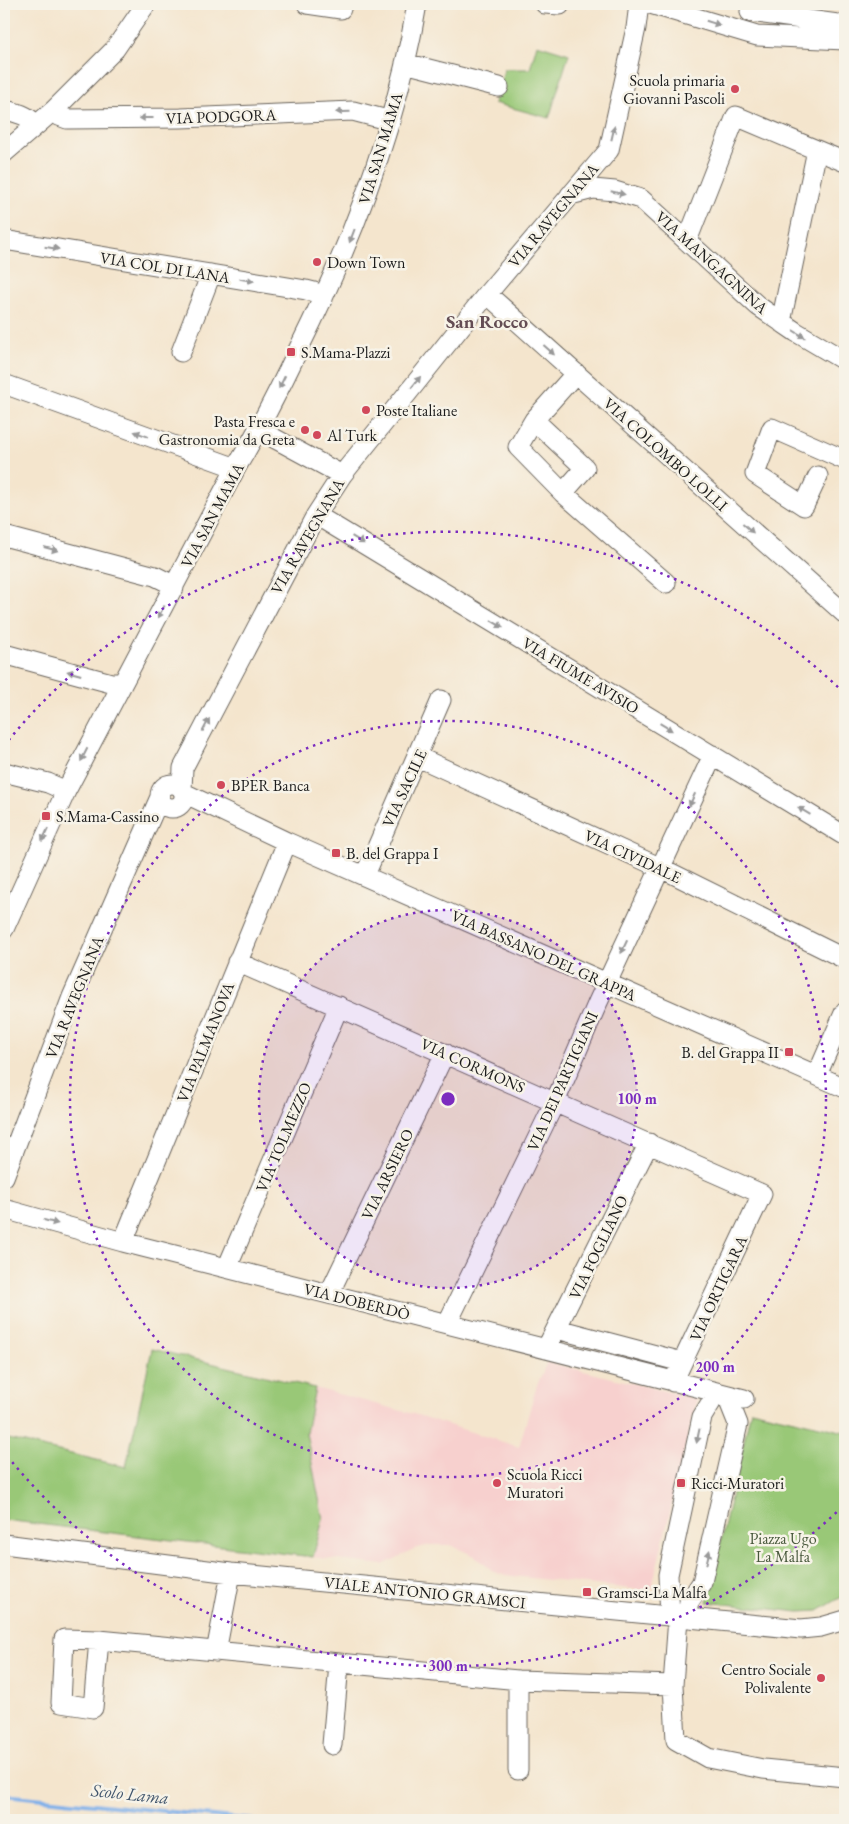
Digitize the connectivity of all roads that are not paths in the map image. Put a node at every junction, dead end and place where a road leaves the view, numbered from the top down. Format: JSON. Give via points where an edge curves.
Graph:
{"nodes":[{"id":1,"x":146,"y":4,"type":"edge"},
{"id":2,"x":307,"y":4,"type":"edge"},
{"id":3,"x":417,"y":4,"type":"edge"},
{"id":4,"x":639,"y":4,"type":"edge"},
{"id":5,"x":650,"y":4,"type":"edge"},
{"id":6,"x":750,"y":4,"type":"edge"},
{"id":7,"x":341,"y":9,"type":"dead end"},
{"id":8,"x":845,"y":25,"type":"edge"},
{"id":9,"x":845,"y":40,"type":"edge"},
{"id":10,"x":405,"y":63,"type":"junction"},
{"id":11,"x":499,"y":87,"type":"dead end"},
{"id":12,"x":4,"y":110,"type":"edge"},
{"id":13,"x":54,"y":110,"type":"junction"},
{"id":14,"x":391,"y":121,"type":"junction"},
{"id":15,"x":36,"y":125,"type":"junction"},
{"id":16,"x":817,"y":150,"type":"junction"},
{"id":17,"x":4,"y":153,"type":"edge"},
{"id":18,"x":845,"y":162,"type":"edge"},
{"id":19,"x":570,"y":195,"type":"junction"},
{"id":20,"x":4,"y":240,"type":"edge"},
{"id":21,"x":687,"y":241,"type":"junction"},
{"id":22,"x":211,"y":274,"type":"junction"},
{"id":23,"x":487,"y":294,"type":"junction"},
{"id":24,"x":323,"y":300,"type":"junction"},
{"id":25,"x":781,"y":322,"type":"junction"},
{"id":26,"x":181,"y":352,"type":"dead end"},
{"id":27,"x":845,"y":361,"type":"edge"},
{"id":28,"x":576,"y":373,"type":"junction"},
{"id":29,"x":4,"y":384,"type":"edge"},
{"id":30,"x":534,"y":420,"type":"junction"},
{"id":31,"x":258,"y":430,"type":"junction"},
{"id":32,"x":845,"y":460,"type":"edge"},
{"id":33,"x":237,"y":466,"type":"junction"},
{"id":34,"x":342,"y":475,"type":"junction"},
{"id":35,"x":818,"y":476,"type":"dead end"},
{"id":36,"x":563,"y":493,"type":"junction"},
{"id":37,"x":316,"y":514,"type":"junction"},
{"id":38,"x":4,"y":536,"type":"edge"},
{"id":39,"x":666,"y":583,"type":"dead end"},
{"id":40,"x":174,"y":588,"type":"junction"},
{"id":41,"x":845,"y":614,"type":"edge"},
{"id":42,"x":4,"y":654,"type":"edge"},
{"id":43,"x":121,"y":683,"type":"junction"},
{"id":44,"x":442,"y":700,"type":"dead end"},
{"id":45,"x":713,"y":756,"type":"junction"},
{"id":46,"x":418,"y":757,"type":"junction"},
{"id":47,"x":4,"y":772,"type":"edge"},
{"id":48,"x":66,"y":791,"type":"junction"},
{"id":49,"x":175,"y":799,"type":"junction"},
{"id":50,"x":845,"y":836,"type":"edge"},
{"id":51,"x":287,"y":842,"type":"junction"},
{"id":52,"x":661,"y":868,"type":"junction"},
{"id":53,"x":365,"y":875,"type":"junction"},
{"id":54,"x":8,"y":907,"type":"edge"},
{"id":55,"x":4,"y":929,"type":"edge"},
{"id":56,"x":845,"y":959,"type":"edge"},
{"id":57,"x":237,"y":962,"type":"junction"},
{"id":58,"x":607,"y":983,"type":"junction"},
{"id":59,"x":339,"y":1006,"type":"junction"},
{"id":60,"x":845,"y":1011,"type":"edge"},
{"id":61,"x":445,"y":1053,"type":"junction"},
{"id":62,"x":816,"y":1075,"type":"junction"},
{"id":63,"x":845,"y":1088,"type":"edge"},
{"id":64,"x":555,"y":1102,"type":"junction"},
{"id":65,"x":649,"y":1143,"type":"junction"},
{"id":66,"x":4,"y":1177,"type":"edge"},
{"id":67,"x":762,"y":1194,"type":"joint"},
{"id":68,"x":4,"y":1209,"type":"edge"},
{"id":69,"x":123,"y":1242,"type":"junction"},
{"id":70,"x":227,"y":1268,"type":"junction"},
{"id":71,"x":329,"y":1294,"type":"junction"},
{"id":72,"x":447,"y":1324,"type":"junction"},
{"id":73,"x":557,"y":1330,"type":"junction"},
{"id":74,"x":546,"y":1349,"type":"junction"},
{"id":75,"x":682,"y":1362,"type":"junction"},
{"id":76,"x":673,"y":1382,"type":"junction"},
{"id":77,"x":710,"y":1391,"type":"junction"},
{"id":78,"x":739,"y":1406,"type":"junction"},
{"id":79,"x":705,"y":1412,"type":"junction"},
{"id":80,"x":4,"y":1544,"type":"edge"},
{"id":81,"x":231,"y":1573,"type":"junction"},
{"id":82,"x":670,"y":1587,"type":"junction"},
{"id":83,"x":696,"y":1592,"type":"junction"},
{"id":84,"x":678,"y":1618,"type":"junction"},
{"id":85,"x":845,"y":1620,"type":"edge"},
{"id":86,"x":99,"y":1640,"type":"dead end"},
{"id":87,"x":216,"y":1652,"type":"junction"},
{"id":88,"x":339,"y":1664,"type":"junction"},
{"id":89,"x":518,"y":1680,"type":"junction"},
{"id":90,"x":673,"y":1685,"type":"junction"},
{"id":91,"x":332,"y":1745,"type":"dead end"},
{"id":92,"x":518,"y":1770,"type":"dead end"},
{"id":93,"x":845,"y":1777,"type":"edge"}],
"edges":[{"from":1,"to":13,"type":"street","via":[[115,49]]},
{"from":2,"to":7,"type":"street"},
{"from":3,"to":10,"type":"street","name":"VIA SAN MAMA"},
{"from":19,"to":4,"type":"street","name":"VIA RAVEGNANA","one_way":true,"via":[[609,150]]},
{"from":5,"to":9,"type":"street","one_way":true,"via":[[756,36]]},
{"from":6,"to":8,"type":"street","via":[[750,12]]},
{"from":10,"to":11,"type":"street"},
{"from":10,"to":14,"type":"street","name":"VIA SAN MAMA"},
{"from":12,"to":15,"type":"street","via":[[32,119]]},
{"from":14,"to":13,"type":"street","name":"VIA PODGORA","one_way":true,"via":[[353,111],[66,119]]},
{"from":13,"to":15,"type":"street"},
{"from":14,"to":24,"type":"street","name":"VIA SAN MAMA","one_way":true,"via":[[354,232]]},
{"from":15,"to":17,"type":"street"},
{"from":16,"to":18,"type":"street"},
{"from":16,"to":21,"type":"street","via":[[736,116]]},
{"from":16,"to":25,"type":"street"},
{"from":19,"to":21,"type":"street","name":"VIA MANGAGNINA","one_way":true,"via":[[593,189],[615,191],[641,199]]},
{"from":19,"to":23,"type":"street","name":"VIA RAVEGNANA"},
{"from":20,"to":22,"type":"street","name":"VIA COL DI LANA","one_way":true},
{"from":21,"to":25,"type":"street","name":"VIA MANGAGNINA","via":[[758,306]]},
{"from":22,"to":24,"type":"street","name":"VIA COL DI LANA","one_way":true,"via":[[314,292]]},
{"from":22,"to":26,"type":"street"},
{"from":23,"to":28,"type":"street","name":"VIA COLOMBO LOLLI","one_way":true},
{"from":34,"to":23,"type":"street","name":"VIA RAVEGNANA","one_way":true},
{"from":24,"to":31,"type":"street","name":"VIA SAN MAMA","one_way":true},
{"from":25,"to":27,"type":"street","name":"VIA MANGAGNINA","one_way":true},
{"from":28,"to":30,"type":"street"},
{"from":28,"to":41,"type":"street","name":"VIA COLOMBO LOLLI","one_way":true},
{"from":33,"to":29,"type":"street","one_way":true},
{"from":30,"to":36,"type":"street","via":[[518,447]]},
{"from":30,"to":36,"type":"street","via":[[584,468]]},
{"from":31,"to":33,"type":"street","name":"VIA SAN MAMA"},
{"from":31,"to":34,"type":"street"},
{"from":32,"to":35,"type":"street","via":[[772,428],[755,474],[804,506]]},
{"from":33,"to":40,"type":"street","name":"VIA SAN MAMA"},
{"from":34,"to":37,"type":"street","name":"VIA RAVEGNANA"},
{"from":36,"to":39,"type":"street"},
{"from":37,"to":45,"type":"street","name":"VIA FIUME AVISIO","one_way":true},
{"from":49,"to":37,"type":"street","name":"VIA RAVEGNANA","one_way":true,"via":[[183,768]]},
{"from":38,"to":40,"type":"street","one_way":true,"via":[[155,576]]},
{"from":40,"to":43,"type":"street","name":"VIA SAN MAMA","one_way":true},
{"from":43,"to":42,"type":"street","one_way":true},
{"from":43,"to":48,"type":"street","name":"VIA SAN MAMA","one_way":true},
{"from":44,"to":46,"type":"street","name":"VIA SACILE"},
{"from":50,"to":45,"type":"street","name":"VIA FIUME AVISIO","one_way":true},
{"from":45,"to":52,"type":"street","name":"VIA DEI PARTIGIANI","one_way":true},
{"from":46,"to":52,"type":"street","name":"VIA CIVIDALE"},
{"from":46,"to":53,"type":"street","name":"VIA SACILE"},
{"from":47,"to":48,"type":"street"},
{"from":48,"to":54,"type":"street","name":"VIA SAN MAMA","one_way":true},
{"from":49,"to":51,"type":"street","name":"VIA BASSANO DEL GRAPPA","via":[[242,822]]},
{"from":49,"to":66,"type":"street","name":"VIA RAVEGNANA","via":[[151,820],[72,997]]},
{"from":51,"to":53,"type":"street","name":"VIA BASSANO DEL GRAPPA"},
{"from":51,"to":57,"type":"street","name":"VIA PALMANOVA"},
{"from":52,"to":56,"type":"street","name":"VIA CIVIDALE"},
{"from":52,"to":58,"type":"street","name":"VIA DEI PARTIGIANI","one_way":true},
{"from":53,"to":58,"type":"street","name":"VIA BASSANO DEL GRAPPA"},
{"from":54,"to":55,"type":"street","name":"VIA SAN MAMA"},
{"from":57,"to":59,"type":"street","name":"VIA CORMONS"},
{"from":57,"to":69,"type":"street","name":"VIA PALMANOVA"},
{"from":58,"to":62,"type":"street","name":"VIA BASSANO DEL GRAPPA"},
{"from":58,"to":64,"type":"street","name":"VIA DEI PARTIGIANI"},
{"from":59,"to":61,"type":"street","name":"VIA CORMONS"},
{"from":59,"to":70,"type":"street","name":"VIA TOLMEZZO"},
{"from":60,"to":62,"type":"street"},
{"from":61,"to":64,"type":"street","name":"VIA CORMONS"},
{"from":61,"to":71,"type":"street","name":"VIA ARSIERO"},
{"from":62,"to":63,"type":"street","name":"VIA BASSANO DEL GRAPPA"},
{"from":64,"to":65,"type":"street","name":"VIA CORMONS"},
{"from":64,"to":72,"type":"street","name":"VIA DEI PARTIGIANI"},
{"from":65,"to":67,"type":"street","name":"VIA CORMONS"},
{"from":65,"to":73,"type":"street","name":"VIA FOGLIANO"},
{"from":67,"to":75,"type":"street","name":"VIA ORTIGARA"},
{"from":68,"to":69,"type":"street","name":"VIA DOBERDÒ","one_way":true},
{"from":69,"to":70,"type":"street","name":"VIA DOBERDÒ"},
{"from":70,"to":71,"type":"street","name":"VIA DOBERDÒ"},
{"from":71,"to":72,"type":"street","name":"VIA DOBERDÒ"},
{"from":72,"to":74,"type":"street","name":"VIA DOBERDÒ"},
{"from":73,"to":74,"type":"street","name":"VIA FOGLIANO"},
{"from":73,"to":75,"type":"street"},
{"from":74,"to":76,"type":"street","name":"VIA DOBERDÒ"},
{"from":75,"to":76,"type":"street","name":"VIA ORTIGARA"},
{"from":76,"to":77,"type":"street","name":"VIA DOBERDÒ"},
{"from":77,"to":78,"type":"street"},
{"from":77,"to":79,"type":"street","via":[[713,1399]]},
{"from":78,"to":79,"type":"street","via":[[715,1407]]},
{"from":83,"to":78,"type":"street","one_way":true,"via":[[702,1582],[738,1424]]},
{"from":79,"to":82,"type":"street","one_way":true,"via":[[668,1575]]},
{"from":80,"to":81,"type":"street","name":"VIALE ANTONIO GRAMSCI"},
{"from":81,"to":84,"type":"street","name":"VIALE ANTONIO GRAMSCI"},
{"from":81,"to":87,"type":"street"},
{"from":82,"to":83,"type":"street","via":[[675,1593]]},
{"from":82,"to":84,"type":"street"},
{"from":83,"to":84,"type":"street"},
{"from":84,"to":85,"type":"street","name":"VIALE ANTONIO GRAMSCI","via":[[801,1629]]},
{"from":84,"to":90,"type":"street"},
{"from":86,"to":87,"type":"street"},
{"from":87,"to":88,"type":"street"},
{"from":88,"to":89,"type":"street"},
{"from":88,"to":91,"type":"street"},
{"from":89,"to":90,"type":"street"},
{"from":89,"to":92,"type":"street"},
{"from":90,"to":93,"type":"street","via":[[676,1740],[708,1758]]}]}
